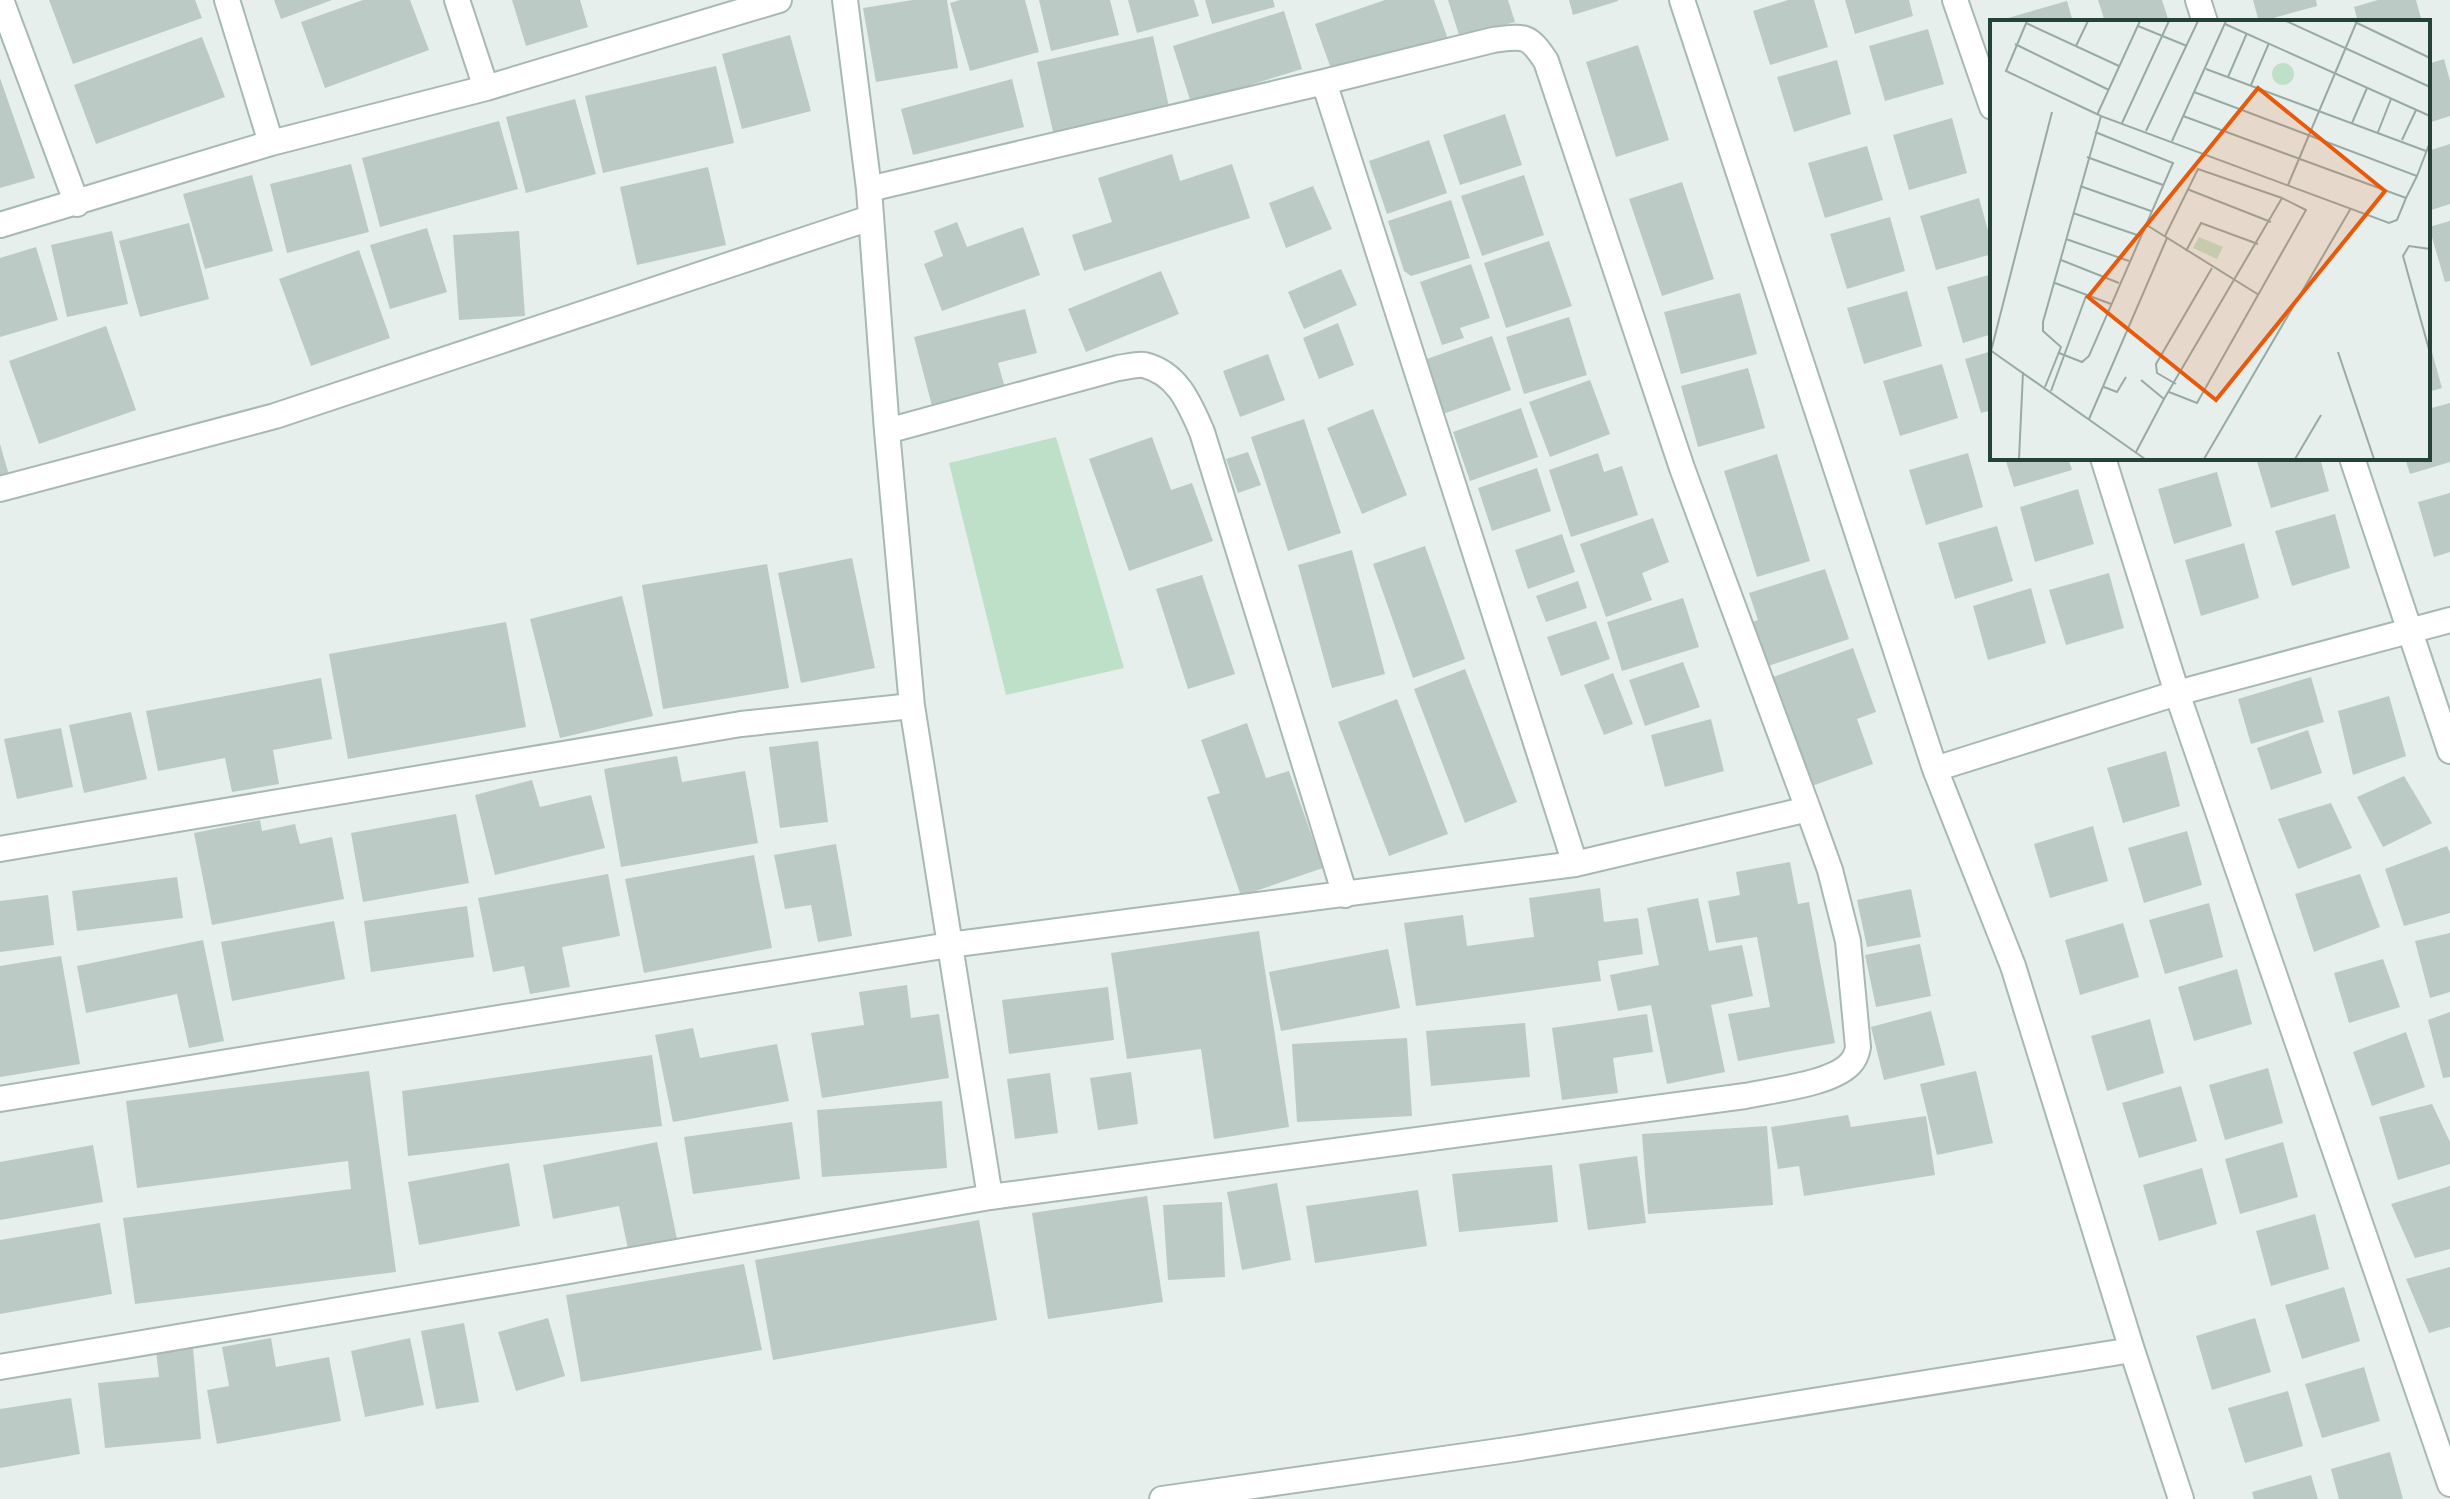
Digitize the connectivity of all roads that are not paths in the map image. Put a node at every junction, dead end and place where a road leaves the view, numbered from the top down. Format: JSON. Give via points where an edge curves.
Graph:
{"nodes":[{"id":1,"x":1,"y":0,"type":"edge"},
{"id":2,"x":227,"y":0,"type":"edge"},
{"id":3,"x":457,"y":0,"type":"edge"},
{"id":4,"x":779,"y":0,"type":"edge"},
{"id":5,"x":845,"y":0,"type":"edge"},
{"id":6,"x":1682,"y":0,"type":"edge"},
{"id":7,"x":1955,"y":0,"type":"edge"},
{"id":8,"x":2198,"y":0,"type":"edge"},
{"id":9,"x":717,"y":8,"type":"edge"},
{"id":10,"x":2204,"y":20,"type":"edge"},
{"id":11,"x":1324,"y":82,"type":"junction"},
{"id":12,"x":486,"y":88,"type":"junction"},
{"id":13,"x":1990,"y":101,"type":"edge"},
{"id":14,"x":271,"y":143,"type":"junction"},
{"id":15,"x":869,"y":189,"type":"junction"},
{"id":16,"x":77,"y":204,"type":"junction"},
{"id":17,"x":870,"y":218,"type":"junction"},
{"id":18,"x":0,"y":225,"type":"edge"},
{"id":19,"x":887,"y":431,"type":"junction"},
{"id":20,"x":2104,"y":460,"type":"edge"},
{"id":21,"x":2353,"y":460,"type":"edge"},
{"id":22,"x":0,"y":489,"type":"edge"},
{"id":23,"x":2450,"y":620,"type":"edge"},
{"id":24,"x":2411,"y":632,"type":"junction"},
{"id":25,"x":2177,"y":693,"type":"junction"},
{"id":26,"x":912,"y":706,"type":"junction"},
{"id":27,"x":2450,"y":751,"type":"edge"},
{"id":28,"x":1935,"y":769,"type":"junction"},
{"id":29,"x":1808,"y":809,"type":"junction"},
{"id":30,"x":0,"y":849,"type":"edge"},
{"id":31,"x":1575,"y":864,"type":"junction"},
{"id":32,"x":1345,"y":895,"type":"junction"},
{"id":33,"x":949,"y":945,"type":"junction"},
{"id":34,"x":0,"y":1099,"type":"edge"},
{"id":35,"x":990,"y":1197,"type":"junction"},
{"id":36,"x":2132,"y":1350,"type":"junction"},
{"id":37,"x":0,"y":1367,"type":"edge"},
{"id":38,"x":2450,"y":1484,"type":"edge"},
{"id":39,"x":1162,"y":1499,"type":"edge"},
{"id":40,"x":2181,"y":1499,"type":"edge"}],
"edges":[{"from":1,"to":16,"type":"street"},
{"from":2,"to":14,"type":"street"},
{"from":3,"to":12,"type":"street"},
{"from":4,"to":9,"type":"street"},
{"from":5,"to":15,"type":"street"},
{"from":6,"to":28,"type":"street"},
{"from":7,"to":13,"type":"street"},
{"from":8,"to":10,"type":"street"},
{"from":9,"to":12,"type":"street"},
{"from":11,"to":15,"type":"street"},
{"from":11,"to":29,"type":"street","via":[[1493,40],[1533,41],[1546,61],[1682,468]]},
{"from":11,"to":31,"type":"street"},
{"from":12,"to":14,"type":"street"},
{"from":14,"to":16,"type":"street"},
{"from":15,"to":17,"type":"street"},
{"from":16,"to":18,"type":"street"},
{"from":17,"to":19,"type":"street"},
{"from":17,"to":22,"type":"street","via":[[275,416]]},
{"from":19,"to":26,"type":"street"},
{"from":19,"to":32,"type":"street","via":[[1118,368],[1143,365],[1166,375],[1186,396],[1202,432]]},
{"from":20,"to":25,"type":"street"},
{"from":21,"to":24,"type":"street"},
{"from":23,"to":24,"type":"street"},
{"from":24,"to":25,"type":"street"},
{"from":24,"to":27,"type":"street"},
{"from":25,"to":28,"type":"street"},
{"from":25,"to":38,"type":"street"},
{"from":26,"to":30,"type":"street","via":[[741,724]]},
{"from":26,"to":33,"type":"street"},
{"from":28,"to":36,"type":"street","via":[[2013,966]]},
{"from":29,"to":31,"type":"street"},
{"from":29,"to":35,"type":"street","via":[[1848,941],[1858,1047],[1856,1057],[1836,1074],[1745,1096]]},
{"from":31,"to":32,"type":"street"},
{"from":32,"to":33,"type":"street"},
{"from":33,"to":34,"type":"street"},
{"from":33,"to":35,"type":"street"},
{"from":35,"to":37,"type":"street"},
{"from":36,"to":39,"type":"street","via":[[1514,1449]]},
{"from":36,"to":40,"type":"street"}]}
